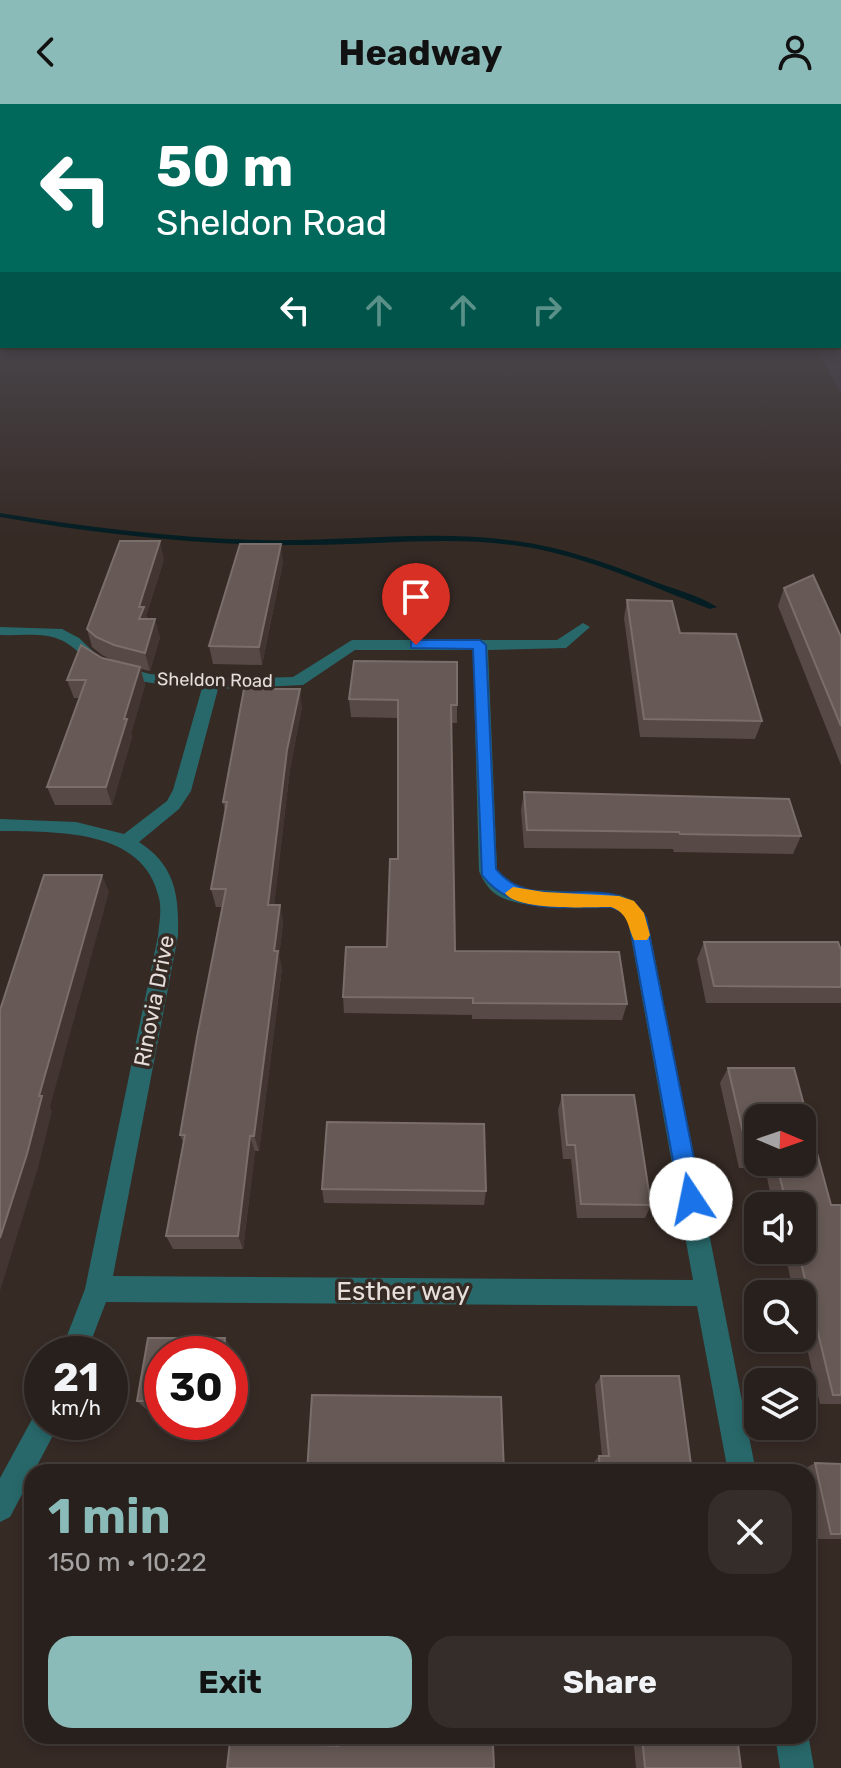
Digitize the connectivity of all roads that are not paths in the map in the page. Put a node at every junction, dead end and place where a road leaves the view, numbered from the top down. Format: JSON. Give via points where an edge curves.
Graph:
{"nodes":[{"id":1,"x":583,"y":627,"type":"dead end"},
{"id":2,"x":0,"y":631,"type":"edge"},
{"id":3,"x":480,"y":645,"type":"junction"},
{"id":4,"x":211,"y":684,"type":"junction"},
{"id":5,"x":0,"y":825,"type":"edge"},
{"id":6,"x":127,"y":842,"type":"junction"},
{"id":7,"x":98,"y":1289,"type":"junction"},
{"id":8,"x":709,"y":1293,"type":"junction"},
{"id":9,"x":80,"y":1336,"type":"edge"},
{"id":10,"x":36,"y":1440,"type":"edge"},
{"id":11,"x":741,"y":1464,"type":"edge"},
{"id":12,"x":0,"y":1507,"type":"edge"},
{"id":13,"x":793,"y":1744,"type":"edge"},
{"id":14,"x":797,"y":1768,"type":"edge"}],
"edges":[{"from":1,"to":3,"type":"street","name":"Sheldon Road","via":[[561,645]]},
{"from":2,"to":4,"type":"street","name":"Sheldon Road","via":[[57,632],[113,669],[149,679]]},
{"from":3,"to":4,"type":"street","name":"Sheldon Road","via":[[352,645],[297,682]]},
{"from":3,"to":8,"type":"street","via":[[488,871],[500,887],[518,896],[613,900],[637,918]]},
{"from":4,"to":6,"type":"street","via":[[182,791],[173,805]]},
{"from":5,"to":6,"type":"street","via":[[62,826],[104,832]]},
{"from":6,"to":7,"type":"street","name":"Rinovia Drive","via":[[160,872],[170,900]]},
{"from":7,"to":8,"type":"street","name":"Esther way"},
{"from":7,"to":9,"type":"street","name":"Rinovia Drive"},
{"from":8,"to":11,"type":"street"},
{"from":10,"to":12,"type":"street"},
{"from":13,"to":14,"type":"street"}]}
